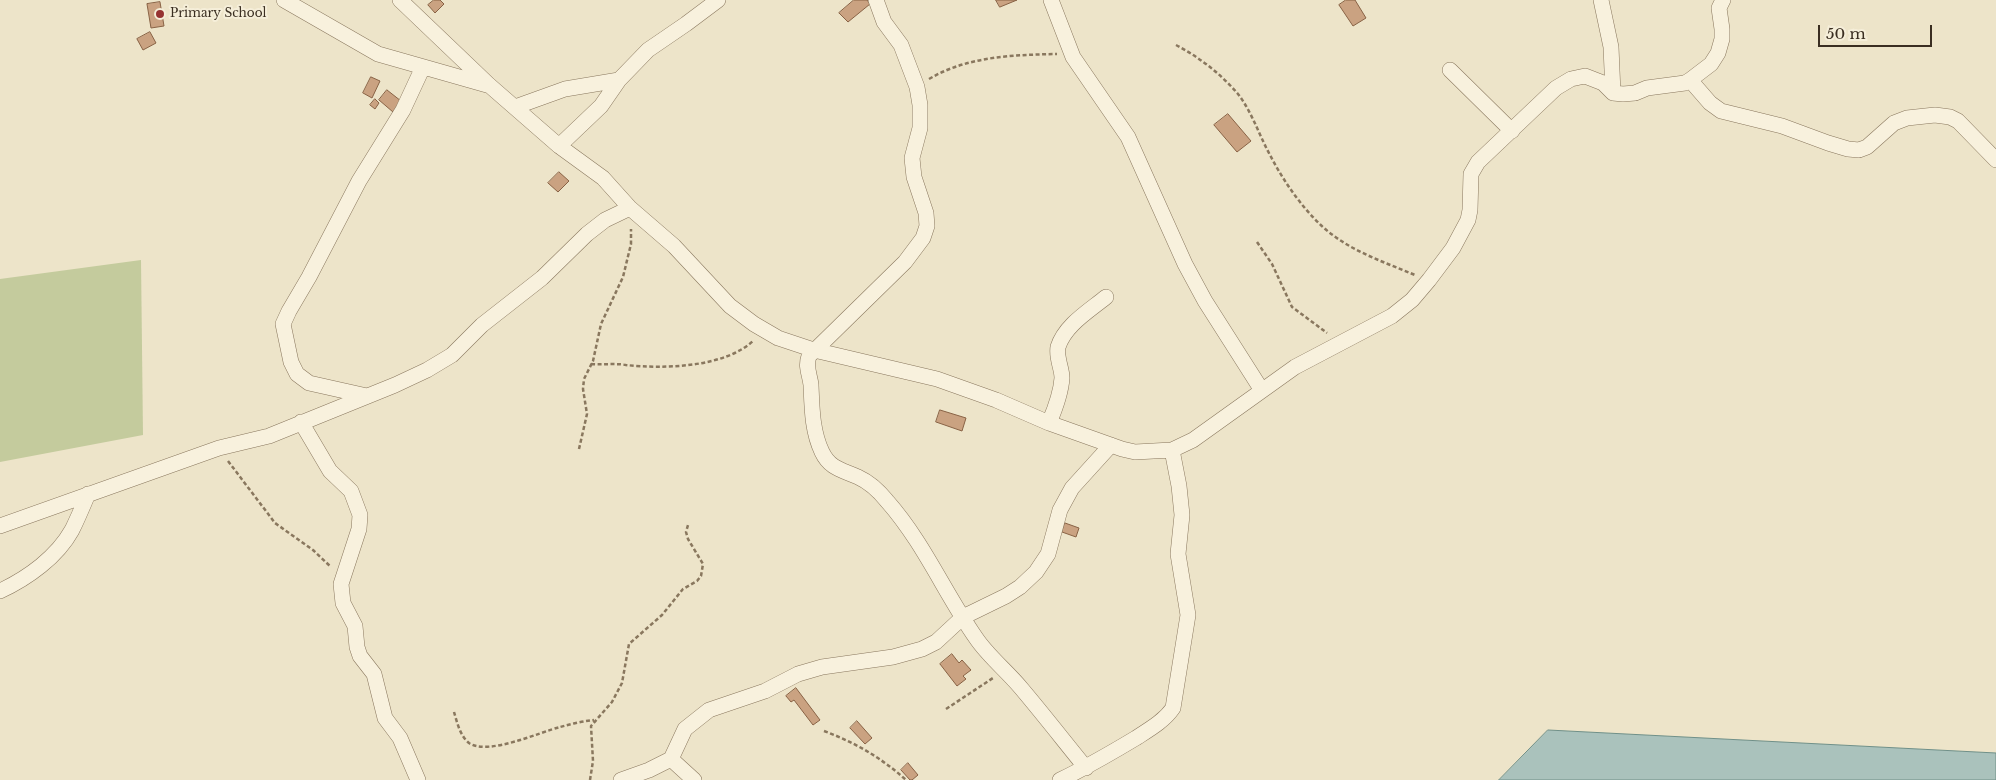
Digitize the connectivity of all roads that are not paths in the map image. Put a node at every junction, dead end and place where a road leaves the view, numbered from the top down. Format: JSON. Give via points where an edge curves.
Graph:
{"nodes":[{"id":1,"x":284,"y":0,"type":"edge"},
{"id":2,"x":400,"y":0,"type":"edge"},
{"id":3,"x":718,"y":0,"type":"edge"},
{"id":4,"x":876,"y":0,"type":"edge"},
{"id":5,"x":1051,"y":0,"type":"edge"},
{"id":6,"x":1601,"y":0,"type":"edge"},
{"id":7,"x":1723,"y":0,"type":"edge"},
{"id":8,"x":423,"y":67,"type":"junction"},
{"id":9,"x":1450,"y":70,"type":"dead end"},
{"id":10,"x":619,"y":80,"type":"junction"},
{"id":11,"x":1690,"y":80,"type":"junction"},
{"id":12,"x":490,"y":85,"type":"junction"},
{"id":13,"x":1613,"y":93,"type":"junction"},
{"id":14,"x":515,"y":107,"type":"junction"},
{"id":15,"x":1512,"y":131,"type":"junction"},
{"id":16,"x":559,"y":146,"type":"junction"},
{"id":17,"x":1996,"y":160,"type":"edge"},
{"id":18,"x":626,"y":210,"type":"junction"},
{"id":19,"x":1106,"y":297,"type":"dead end"},
{"id":20,"x":814,"y":350,"type":"junction"},
{"id":21,"x":1261,"y":389,"type":"junction"},
{"id":22,"x":367,"y":396,"type":"junction"},
{"id":23,"x":301,"y":422,"type":"junction"},
{"id":24,"x":1050,"y":423,"type":"junction"},
{"id":25,"x":1110,"y":445,"type":"junction"},
{"id":26,"x":1172,"y":450,"type":"junction"},
{"id":27,"x":88,"y":494,"type":"junction"},
{"id":28,"x":0,"y":526,"type":"edge"},
{"id":29,"x":0,"y":591,"type":"edge"},
{"id":30,"x":963,"y":617,"type":"junction"},
{"id":31,"x":671,"y":759,"type":"junction"},
{"id":32,"x":1086,"y":768,"type":"junction"},
{"id":33,"x":418,"y":780,"type":"edge"},
{"id":34,"x":621,"y":780,"type":"edge"},
{"id":35,"x":694,"y":780,"type":"edge"},
{"id":36,"x":1060,"y":780,"type":"edge"}],
"edges":[{"from":1,"to":8,"type":"street","via":[[378,54]]},
{"from":2,"to":12,"type":"street"},
{"from":3,"to":10,"type":"street","via":[[648,50]]},
{"from":4,"to":20,"type":"street","via":[[884,22],[901,45],[918,87],[920,128],[912,158],[927,226],[923,238],[905,262]]},
{"from":5,"to":21,"type":"street","via":[[1071,53],[1128,137],[1185,264]]},
{"from":6,"to":13,"type":"street","via":[[1611,47]]},
{"from":7,"to":11,"type":"street","via":[[1719,8],[1722,39],[1718,53],[1711,64]]},
{"from":8,"to":12,"type":"street"},
{"from":8,"to":22,"type":"street","via":[[403,110],[358,181],[283,324],[291,362],[297,374],[309,383]]},
{"from":9,"to":15,"type":"street"},
{"from":10,"to":14,"type":"street","via":[[565,89]]},
{"from":10,"to":16,"type":"street","via":[[601,106]]},
{"from":11,"to":13,"type":"street","via":[[1635,93]]},
{"from":11,"to":17,"type":"street","via":[[1721,111],[1859,150],[1907,118],[1950,117],[1958,121]]},
{"from":12,"to":14,"type":"street"},
{"from":13,"to":15,"type":"street","via":[[1595,79],[1584,76],[1571,79],[1545,96]]},
{"from":14,"to":16,"type":"street"},
{"from":15,"to":21,"type":"street","via":[[1478,162],[1472,174],[1468,220],[1453,248],[1412,300],[1392,316],[1295,367]]},
{"from":16,"to":18,"type":"street","via":[[603,178]]},
{"from":18,"to":20,"type":"street","via":[[674,246],[730,306],[754,324],[778,338]]},
{"from":18,"to":22,"type":"street","via":[[587,234],[542,278],[482,325],[452,355]]},
{"from":19,"to":24,"type":"street","via":[[1069,328],[1058,348],[1061,387]]},
{"from":20,"to":24,"type":"street","via":[[937,379]]},
{"from":20,"to":30,"type":"street","via":[[808,358],[807,369],[812,416],[822,453],[835,469],[863,480],[886,500],[927,555]]},
{"from":21,"to":26,"type":"street","via":[[1193,440]]},
{"from":22,"to":23,"type":"street"},
{"from":23,"to":27,"type":"street","via":[[268,436],[219,448]]},
{"from":23,"to":33,"type":"street","via":[[330,472],[351,491],[360,515],[359,529],[341,584],[343,603],[355,626],[360,656],[374,674],[385,718],[400,738]]},
{"from":24,"to":25,"type":"street"},
{"from":25,"to":26,"type":"street","via":[[1135,452]]},
{"from":25,"to":30,"type":"street","via":[[1072,488],[1060,510],[1048,554],[1036,572],[1006,596]]},
{"from":26,"to":32,"type":"street","via":[[1182,515],[1178,554],[1188,615],[1176,698],[1168,716],[1159,723]]},
{"from":27,"to":28,"type":"street"},
{"from":27,"to":29,"type":"street","via":[[72,531],[54,556]]},
{"from":30,"to":31,"type":"street","via":[[936,642],[922,649],[892,657],[822,667],[709,710],[685,729]]},
{"from":30,"to":32,"type":"street","via":[[978,641]]},
{"from":31,"to":34,"type":"street"},
{"from":31,"to":35,"type":"street"},
{"from":32,"to":36,"type":"street"}]}
